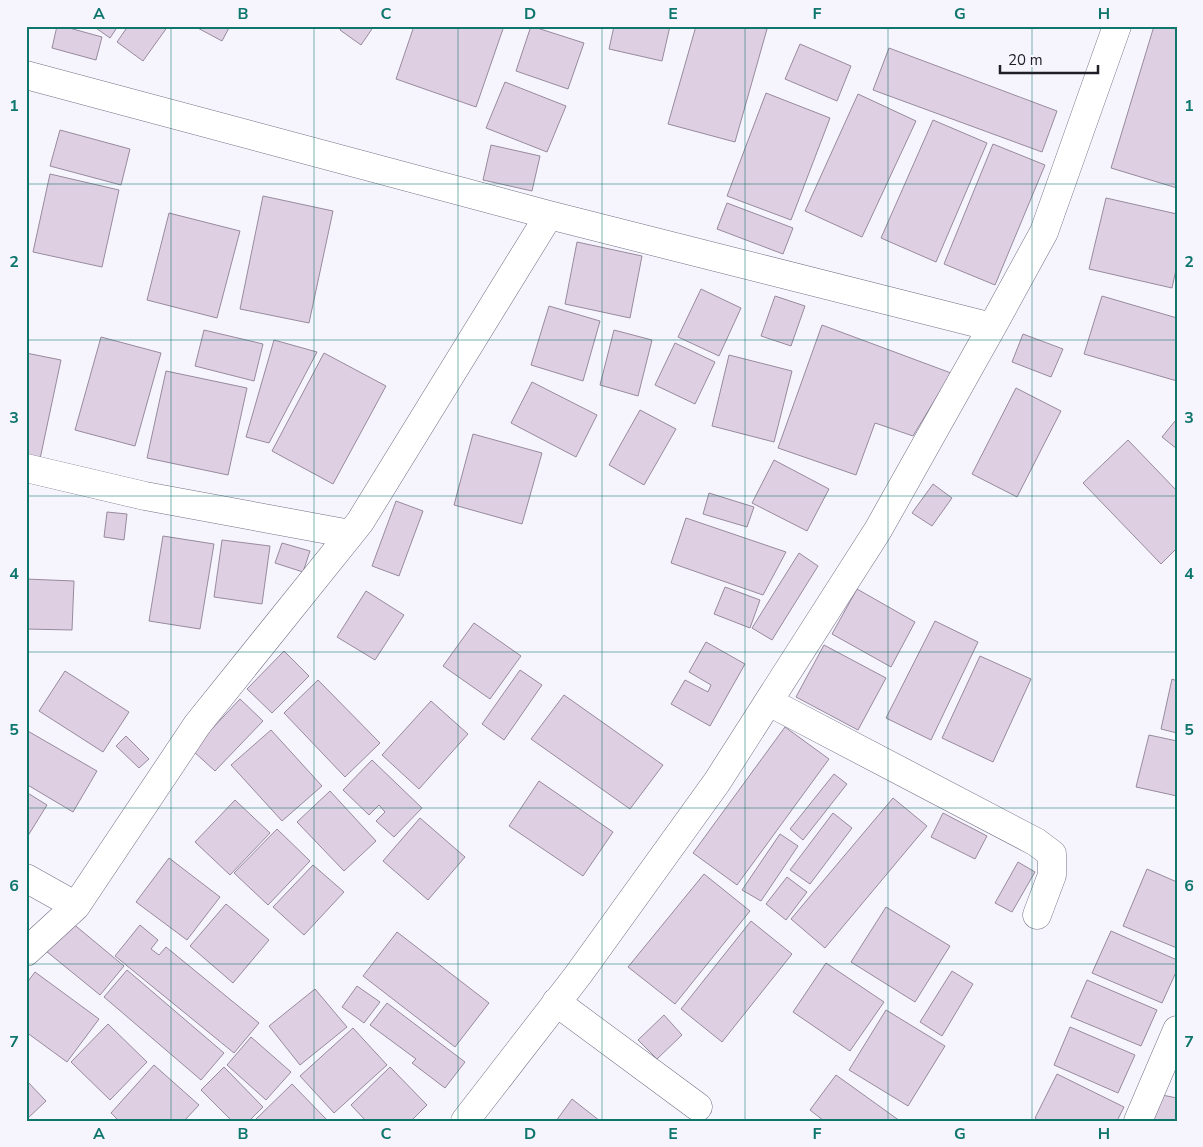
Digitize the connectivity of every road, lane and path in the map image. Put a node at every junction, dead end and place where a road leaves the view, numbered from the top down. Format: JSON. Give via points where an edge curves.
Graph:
{"nodes":[{"id":1,"x":1117,"y":26,"type":"edge"},
{"id":2,"x":26,"y":75,"type":"edge"},
{"id":3,"x":549,"y":214,"type":"junction"},
{"id":4,"x":992,"y":328,"type":"junction"},
{"id":5,"x":26,"y":468,"type":"edge"},
{"id":6,"x":350,"y":534,"type":"junction"},
{"id":7,"x":769,"y":702,"type":"junction"},
{"id":8,"x":26,"y":878,"type":"edge"},
{"id":9,"x":76,"y":906,"type":"junction"},
{"id":10,"x":1037,"y":915,"type":"dead end"},
{"id":11,"x":26,"y":952,"type":"edge"},
{"id":12,"x":556,"y":1002,"type":"junction"},
{"id":13,"x":1177,"y":1030,"type":"edge"},
{"id":14,"x":698,"y":1107,"type":"dead end"},
{"id":15,"x":465,"y":1121,"type":"edge"},
{"id":16,"x":1138,"y":1121,"type":"edge"}],
"edges":[{"from":1,"to":4,"type":"street","via":[[1044,232]]},
{"from":2,"to":3,"type":"street"},
{"from":3,"to":4,"type":"street"},
{"from":3,"to":6,"type":"street"},
{"from":4,"to":7,"type":"street","via":[[878,530]]},
{"from":5,"to":6,"type":"street","via":[[145,496]]},
{"from":6,"to":9,"type":"street","via":[[197,725]]},
{"from":7,"to":10,"type":"street","via":[[1036,842],[1052,854],[1052,875]]},
{"from":7,"to":12,"type":"street","via":[[717,782]]},
{"from":8,"to":9,"type":"street"},
{"from":9,"to":11,"type":"street"},
{"from":12,"to":14,"type":"street"},
{"from":12,"to":15,"type":"street"},
{"from":13,"to":16,"type":"street"}]}
